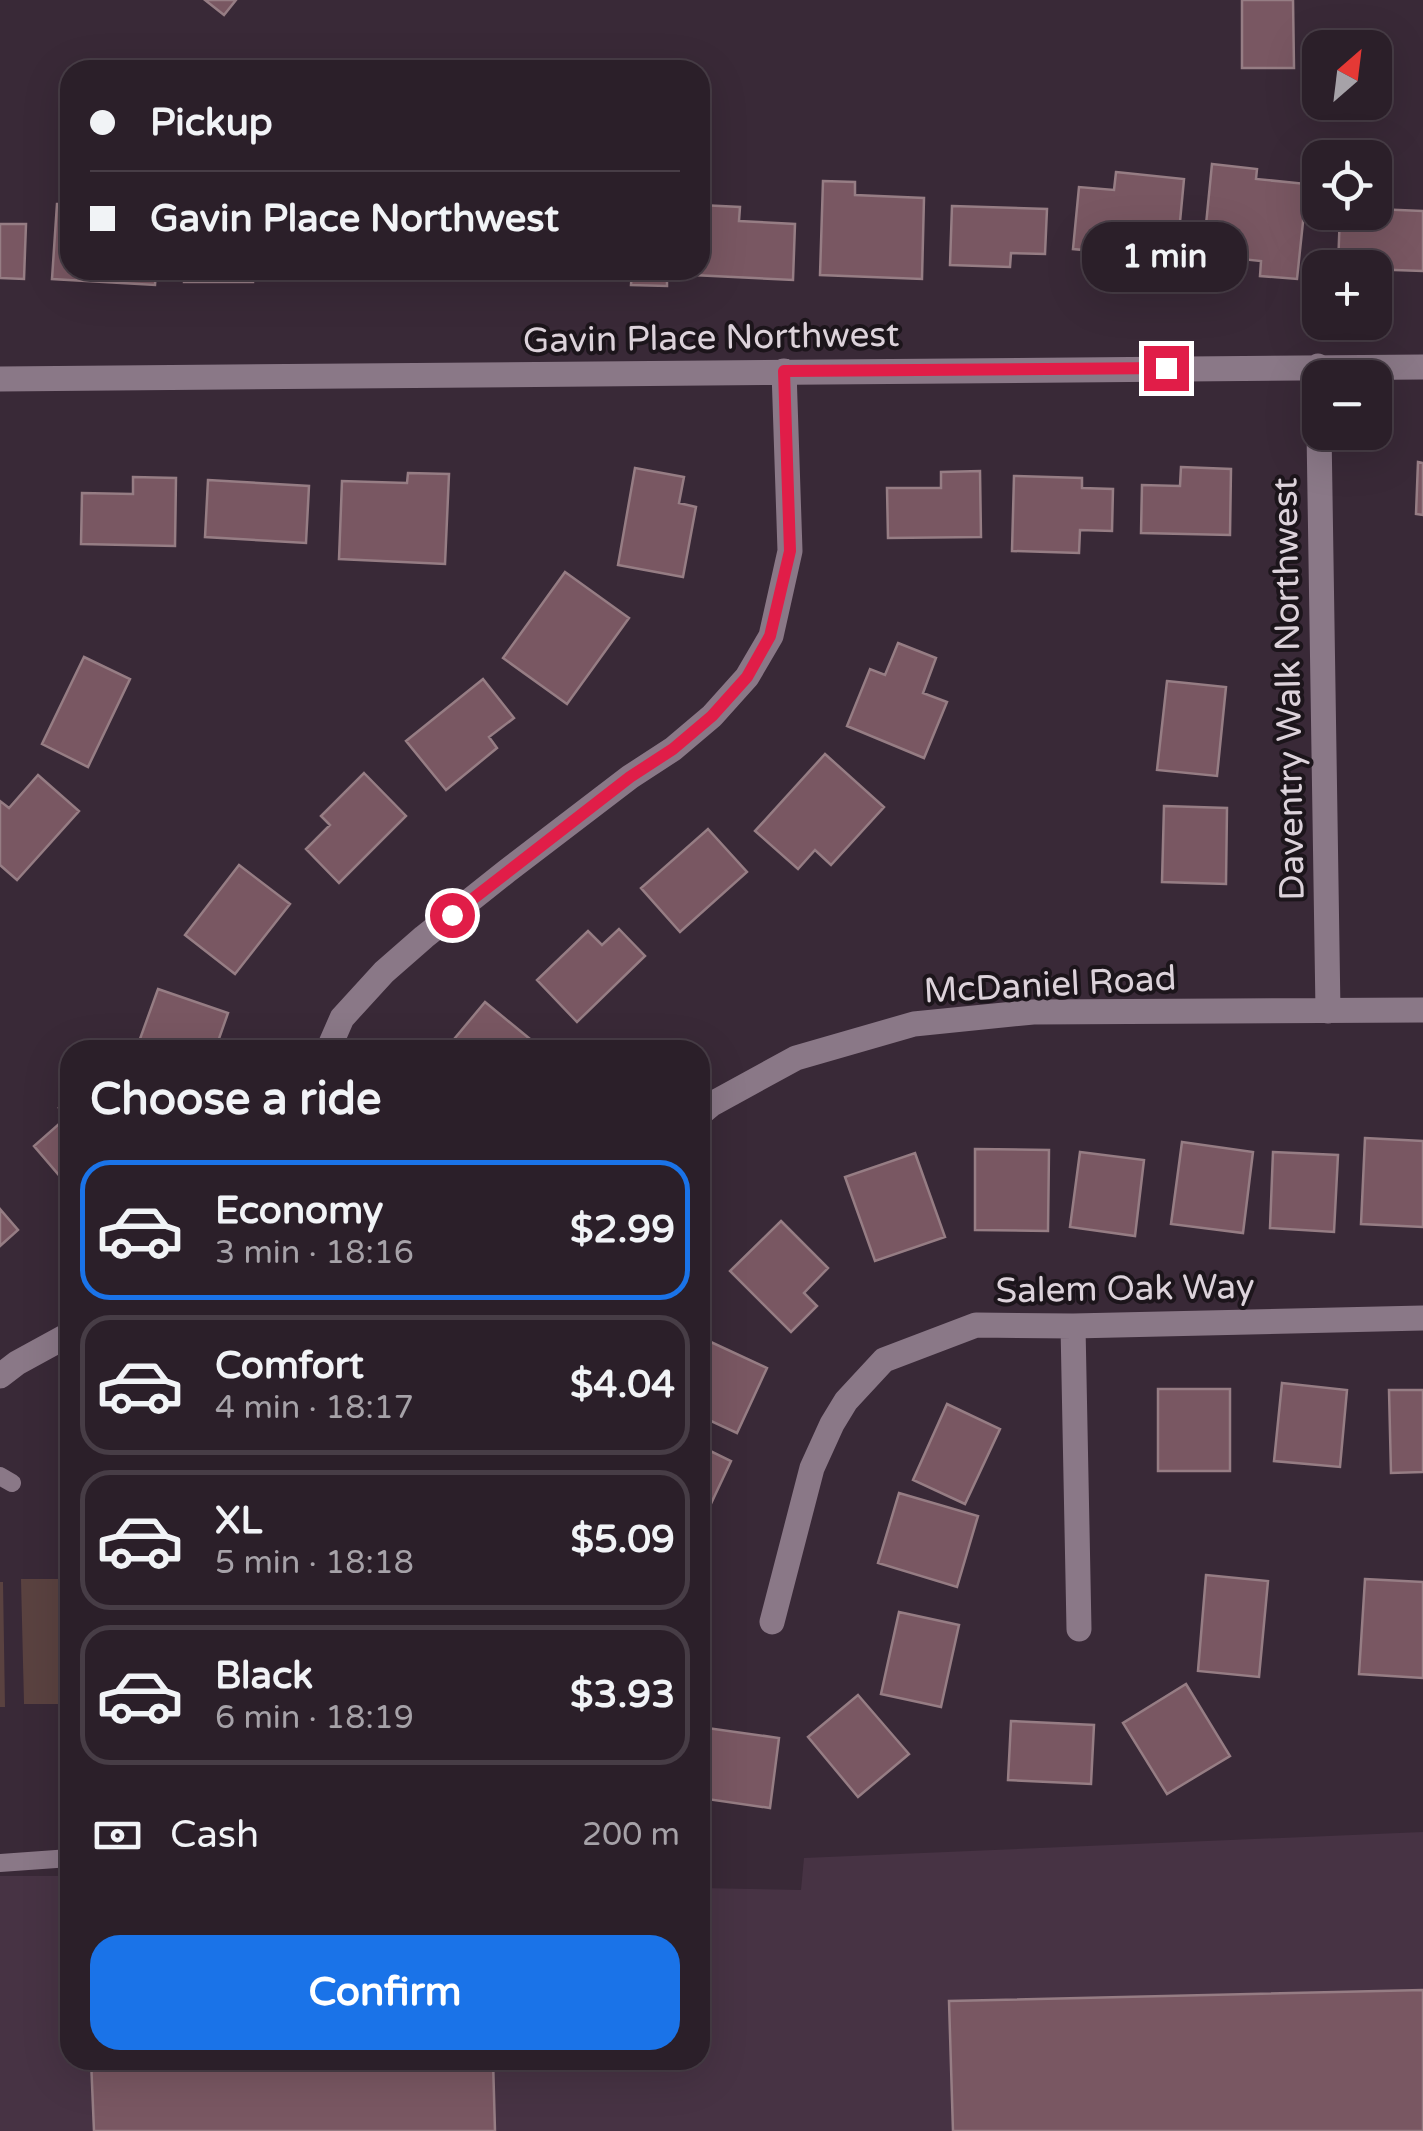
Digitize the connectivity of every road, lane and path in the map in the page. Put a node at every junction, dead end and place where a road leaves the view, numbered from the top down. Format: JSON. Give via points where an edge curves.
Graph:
{"nodes":[{"id":1,"x":1302,"y":366,"type":"edge"},
{"id":2,"x":1392,"y":367,"type":"edge"},
{"id":3,"x":1423,"y":367,"type":"edge"},
{"id":4,"x":784,"y":371,"type":"junction"},
{"id":5,"x":0,"y":380,"type":"edge"},
{"id":6,"x":1319,"y":450,"type":"edge"},
{"id":7,"x":1423,"y":1010,"type":"edge"},
{"id":8,"x":1328,"y":1011,"type":"junction"},
{"id":9,"x":332,"y":1040,"type":"edge"},
{"id":10,"x":710,"y":1106,"type":"edge"},
{"id":11,"x":1423,"y":1318,"type":"edge"},
{"id":12,"x":1074,"y":1326,"type":"junction"},
{"id":13,"x":60,"y":1339,"type":"edge"},
{"id":14,"x":0,"y":1376,"type":"edge"},
{"id":15,"x":772,"y":1622,"type":"dead end"},
{"id":16,"x":1079,"y":1628,"type":"dead end"},
{"id":17,"x":60,"y":1859,"type":"edge"},
{"id":18,"x":0,"y":1863,"type":"edge"}],
"edges":[{"from":1,"to":4,"type":"street","name":"Gavin Place Northwest"},
{"from":2,"to":3,"type":"street","name":"Gavin Place Northwest"},
{"from":4,"to":5,"type":"street","name":"Gavin Place Northwest"},
{"from":4,"to":9,"type":"street","via":[[790,551],[770,636],[747,677],[673,749],[384,972],[342,1018]]},
{"from":6,"to":8,"type":"street","name":"Daventry Walk Northwest"},
{"from":7,"to":8,"type":"street","name":"McDaniel Road"},
{"from":8,"to":10,"type":"street","name":"McDaniel Road","via":[[1033,1012],[914,1024],[796,1058]]},
{"from":11,"to":12,"type":"street","name":"Salem Oak Way"},
{"from":12,"to":15,"type":"street","name":"Salem Oak Way","via":[[976,1325],[884,1360],[846,1401],[812,1468]]},
{"from":12,"to":16,"type":"street"},
{"from":13,"to":14,"type":"street"},
{"from":17,"to":18,"type":"lane"}]}
